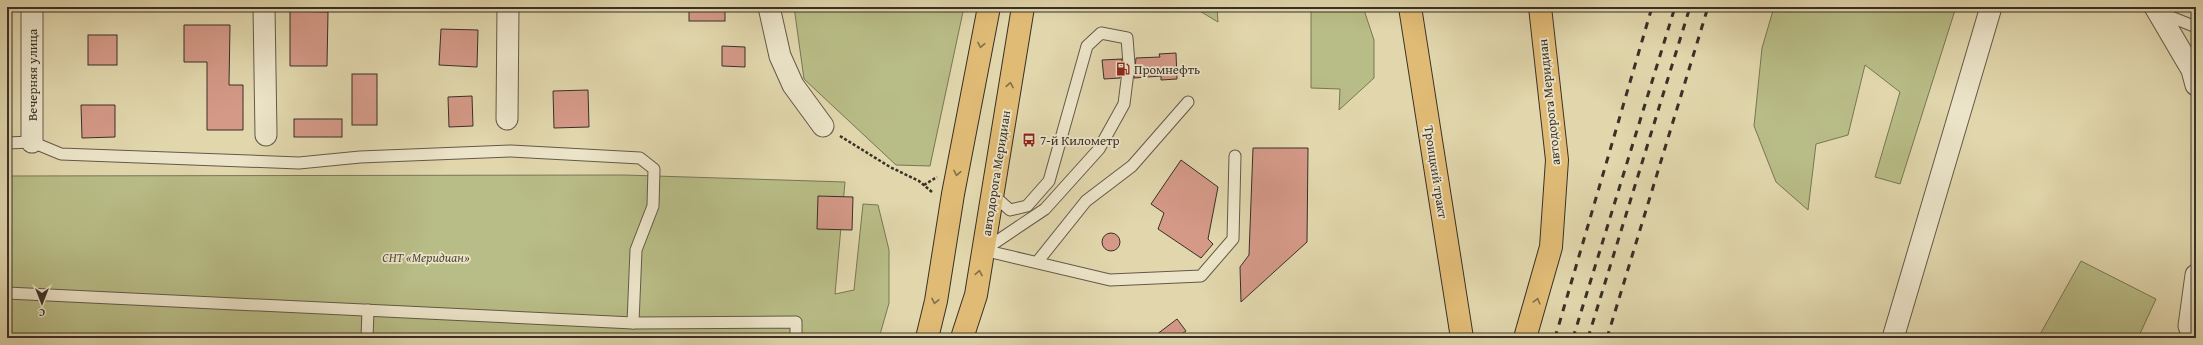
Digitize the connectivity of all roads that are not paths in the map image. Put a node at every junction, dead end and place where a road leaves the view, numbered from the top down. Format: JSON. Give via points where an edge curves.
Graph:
{"nodes":[{"id":1,"x":32,"y":7,"type":"edge"},
{"id":2,"x":264,"y":7,"type":"edge"},
{"id":3,"x":508,"y":7,"type":"edge"},
{"id":4,"x":769,"y":7,"type":"edge"},
{"id":5,"x":989,"y":7,"type":"edge"},
{"id":6,"x":1024,"y":7,"type":"edge"},
{"id":7,"x":1410,"y":7,"type":"edge"},
{"id":8,"x":1540,"y":7,"type":"edge"},
{"id":9,"x":1991,"y":7,"type":"edge"},
{"id":10,"x":2157,"y":10,"type":"edge"},
{"id":11,"x":2196,"y":27,"type":"edge"},
{"id":12,"x":2196,"y":85,"type":"edge"},
{"id":13,"x":1188,"y":102,"type":"dead end"},
{"id":14,"x":507,"y":119,"type":"dead end"},
{"id":15,"x":823,"y":126,"type":"road end"},
{"id":16,"x":266,"y":135,"type":"dead end"},
{"id":17,"x":32,"y":142,"type":"junction"},
{"id":18,"x":7,"y":143,"type":"edge"},
{"id":19,"x":1235,"y":156,"type":"dead end"},
{"id":20,"x":991,"y":193,"type":"junction"},
{"id":21,"x":983,"y":250,"type":"junction"},
{"id":22,"x":1038,"y":261,"type":"junction"},
{"id":23,"x":2196,"y":275,"type":"edge"},
{"id":24,"x":7,"y":293,"type":"edge"},
{"id":25,"x":368,"y":310,"type":"junction"},
{"id":26,"x":633,"y":323,"type":"junction"},
{"id":27,"x":367,"y":338,"type":"edge"},
{"id":28,"x":796,"y":338,"type":"edge"},
{"id":29,"x":927,"y":338,"type":"edge"},
{"id":30,"x":962,"y":338,"type":"edge"},
{"id":31,"x":1462,"y":338,"type":"edge"},
{"id":32,"x":1525,"y":338,"type":"edge"},
{"id":33,"x":1893,"y":338,"type":"edge"},
{"id":34,"x":2194,"y":338,"type":"edge"}],
"edges":[{"from":1,"to":17,"type":"street","name":"Вечерняя улица"},
{"from":2,"to":16,"type":"street"},
{"from":3,"to":14,"type":"street"},
{"from":4,"to":15,"type":"street","via":[[780,56],[793,86]]},
{"from":5,"to":29,"type":"main road","one_way":true,"via":[[936,301]]},
{"from":20,"to":6,"type":"main road","name":"автодорога Меридиан","one_way":true},
{"from":7,"to":31,"type":"main road","name":"Троицкий тракт"},
{"from":32,"to":8,"type":"main road","name":"автодорога Меридиан","one_way":true,"via":[[1551,247],[1557,160]]},
{"from":9,"to":33,"type":"street"},
{"from":10,"to":11,"type":"lane"},
{"from":10,"to":12,"type":"street","via":[[2192,70]]},
{"from":13,"to":22,"type":"lane","via":[[1132,166],[1086,201]]},
{"from":17,"to":18,"type":"lane"},
{"from":17,"to":26,"type":"lane","via":[[61,154],[257,162],[299,163],[360,157],[511,151],[640,158],[654,169],[654,206],[636,250]]},
{"from":19,"to":22,"type":"lane","via":[[1233,239],[1201,276],[1110,280]]},
{"from":20,"to":21,"type":"main road","name":"автодорога Меридиан"},
{"from":20,"to":21,"type":"lane","via":[[1010,210],[1027,206],[1049,181],[1087,46],[1101,33],[1127,38],[1129,64],[1124,104],[1099,149],[1045,209]]},
{"from":21,"to":22,"type":"lane"},
{"from":30,"to":21,"type":"main road","name":"автодорога Меридиан","one_way":true,"via":[[976,295]]},
{"from":23,"to":34,"type":"street","via":[[2189,326]]},
{"from":24,"to":25,"type":"lane"},
{"from":25,"to":26,"type":"lane"},
{"from":25,"to":27,"type":"lane"},
{"from":26,"to":28,"type":"lane","via":[[796,322]]}]}
